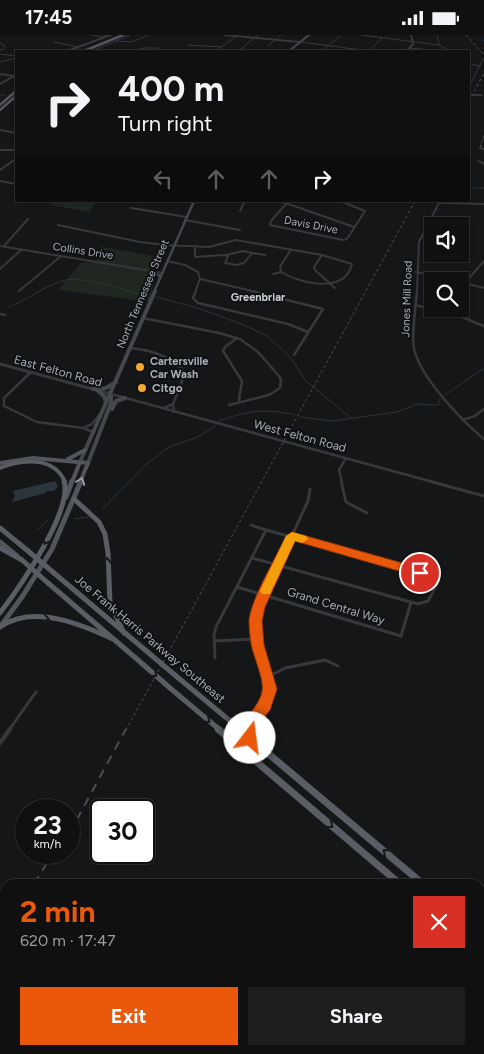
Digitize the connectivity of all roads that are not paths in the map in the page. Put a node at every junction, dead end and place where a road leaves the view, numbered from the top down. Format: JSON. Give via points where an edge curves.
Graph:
{"nodes":[{"id":1,"x":92,"y":35,"type":"edge"},
{"id":2,"x":106,"y":35,"type":"edge"},
{"id":3,"x":110,"y":35,"type":"edge"},
{"id":4,"x":116,"y":35,"type":"edge"},
{"id":5,"x":123,"y":35,"type":"edge"},
{"id":6,"x":130,"y":35,"type":"edge"},
{"id":7,"x":149,"y":35,"type":"edge"},
{"id":8,"x":225,"y":35,"type":"edge"},
{"id":9,"x":258,"y":35,"type":"edge"},
{"id":10,"x":281,"y":35,"type":"edge"},
{"id":11,"x":309,"y":35,"type":"edge"},
{"id":12,"x":341,"y":35,"type":"edge"},
{"id":13,"x":361,"y":35,"type":"edge"},
{"id":14,"x":411,"y":35,"type":"edge"},
{"id":15,"x":437,"y":35,"type":"edge"},
{"id":16,"x":237,"y":36,"type":"edge"},
{"id":17,"x":366,"y":36,"type":"edge"},
{"id":18,"x":101,"y":37,"type":"junction"},
{"id":19,"x":254,"y":38,"type":"junction"},
{"id":20,"x":382,"y":38,"type":"junction"},
{"id":21,"x":275,"y":39,"type":"junction"},
{"id":22,"x":363,"y":39,"type":"dead end"},
{"id":23,"x":94,"y":40,"type":"dead end"},
{"id":24,"x":114,"y":41,"type":"junction"},
{"id":25,"x":413,"y":41,"type":"junction"},
{"id":26,"x":54,"y":42,"type":"dead end"},
{"id":27,"x":300,"y":42,"type":"junction"},
{"id":28,"x":0,"y":43,"type":"edge"},
{"id":29,"x":439,"y":45,"type":"junction"},
{"id":30,"x":191,"y":46,"type":"dead end"},
{"id":31,"x":268,"y":46,"type":"dead end"},
{"id":32,"x":328,"y":46,"type":"junction"},
{"id":33,"x":79,"y":47,"type":"junction"},
{"id":34,"x":222,"y":47,"type":"junction"},
{"id":35,"x":158,"y":48,"type":"dead end"},
{"id":36,"x":410,"y":48,"type":"joint"},
{"id":37,"x":240,"y":49,"type":"joint"},
{"id":38,"x":0,"y":50,"type":"edge"},
{"id":39,"x":70,"y":50,"type":"edge"},
{"id":40,"x":81,"y":50,"type":"edge"},
{"id":41,"x":86,"y":50,"type":"edge"},
{"id":42,"x":94,"y":50,"type":"edge"},
{"id":43,"x":139,"y":50,"type":"edge"},
{"id":44,"x":217,"y":50,"type":"edge"},
{"id":45,"x":248,"y":50,"type":"edge"},
{"id":46,"x":290,"y":50,"type":"edge"},
{"id":47,"x":323,"y":50,"type":"edge"},
{"id":48,"x":353,"y":50,"type":"edge"},
{"id":49,"x":370,"y":50,"type":"edge"},
{"id":50,"x":431,"y":50,"type":"edge"},
{"id":51,"x":448,"y":50,"type":"edge"},
{"id":52,"x":0,"y":54,"type":"edge"},
{"id":53,"x":15,"y":57,"type":"edge"},
{"id":54,"x":15,"y":57,"type":"edge"},
{"id":55,"x":483,"y":59,"type":"edge"},
{"id":56,"x":0,"y":62,"type":"edge"},
{"id":57,"x":470,"y":64,"type":"edge"},
{"id":58,"x":480,"y":66,"type":"junction"},
{"id":59,"x":0,"y":74,"type":"edge"},
{"id":60,"x":15,"y":76,"type":"edge"},
{"id":61,"x":0,"y":84,"type":"edge"},
{"id":62,"x":470,"y":84,"type":"edge"},
{"id":63,"x":15,"y":95,"type":"edge"},
{"id":64,"x":15,"y":95,"type":"edge"},
{"id":65,"x":0,"y":107,"type":"edge"},
{"id":66,"x":0,"y":130,"type":"edge"},
{"id":67,"x":15,"y":133,"type":"edge"},
{"id":68,"x":484,"y":137,"type":"edge"},
{"id":69,"x":484,"y":149,"type":"edge"},
{"id":70,"x":0,"y":150,"type":"edge"},
{"id":71,"x":15,"y":150,"type":"edge"},
{"id":72,"x":15,"y":160,"type":"edge"},
{"id":73,"x":479,"y":161,"type":"dead end"},
{"id":74,"x":484,"y":164,"type":"edge"},
{"id":75,"x":0,"y":170,"type":"edge"},
{"id":76,"x":0,"y":181,"type":"edge"},
{"id":77,"x":15,"y":184,"type":"edge"},
{"id":78,"x":194,"y":202,"type":"edge"},
{"id":79,"x":244,"y":202,"type":"edge"},
{"id":80,"x":282,"y":202,"type":"edge"},
{"id":81,"x":342,"y":202,"type":"edge"},
{"id":82,"x":440,"y":202,"type":"edge"},
{"id":83,"x":286,"y":204,"type":"junction"},
{"id":84,"x":484,"y":204,"type":"edge"},
{"id":85,"x":131,"y":208,"type":"dead end"},
{"id":86,"x":240,"y":211,"type":"dead end"},
{"id":87,"x":186,"y":218,"type":"junction"},
{"id":88,"x":28,"y":219,"type":"dead end"},
{"id":89,"x":58,"y":225,"type":"dead end"},
{"id":90,"x":354,"y":227,"type":"junction"},
{"id":91,"x":240,"y":229,"type":"dead end"},
{"id":92,"x":2,"y":246,"type":"edge"},
{"id":93,"x":174,"y":246,"type":"junction"},
{"id":94,"x":195,"y":246,"type":"junction"},
{"id":95,"x":21,"y":250,"type":"junction"},
{"id":96,"x":290,"y":251,"type":"junction"},
{"id":97,"x":252,"y":253,"type":"junction"},
{"id":98,"x":226,"y":255,"type":"junction"},
{"id":99,"x":266,"y":255,"type":"dead end"},
{"id":100,"x":322,"y":255,"type":"junction"},
{"id":101,"x":61,"y":256,"type":"junction"},
{"id":102,"x":167,"y":261,"type":"junction"},
{"id":103,"x":484,"y":261,"type":"edge"},
{"id":104,"x":0,"y":269,"type":"edge"},
{"id":105,"x":153,"y":271,"type":"joint"},
{"id":106,"x":281,"y":272,"type":"junction"},
{"id":107,"x":416,"y":272,"type":"junction"},
{"id":108,"x":273,"y":274,"type":"dead end"},
{"id":109,"x":424,"y":274,"type":"edge"},
{"id":110,"x":162,"y":275,"type":"junction"},
{"id":111,"x":469,"y":278,"type":"edge"},
{"id":112,"x":200,"y":279,"type":"junction"},
{"id":113,"x":329,"y":283,"type":"junction"},
{"id":114,"x":469,"y":284,"type":"edge"},
{"id":115,"x":335,"y":288,"type":"dead end"},
{"id":116,"x":484,"y":288,"type":"edge"},
{"id":117,"x":20,"y":291,"type":"dead end"},
{"id":118,"x":415,"y":305,"type":"junction"},
{"id":119,"x":0,"y":314,"type":"edge"},
{"id":120,"x":5,"y":315,"type":"dead end"},
{"id":121,"x":143,"y":318,"type":"junction"},
{"id":122,"x":484,"y":326,"type":"edge"},
{"id":123,"x":308,"y":332,"type":"junction"},
{"id":124,"x":237,"y":337,"type":"junction"},
{"id":125,"x":131,"y":348,"type":"junction"},
{"id":126,"x":294,"y":355,"type":"dead end"},
{"id":127,"x":0,"y":365,"type":"edge"},
{"id":128,"x":31,"y":372,"type":"junction"},
{"id":129,"x":117,"y":381,"type":"junction"},
{"id":130,"x":95,"y":390,"type":"junction"},
{"id":131,"x":111,"y":394,"type":"junction"},
{"id":132,"x":125,"y":398,"type":"junction"},
{"id":133,"x":240,"y":400,"type":"junction"},
{"id":134,"x":106,"y":402,"type":"junction"},
{"id":135,"x":173,"y":404,"type":"junction"},
{"id":136,"x":229,"y":405,"type":"dead end"},
{"id":137,"x":162,"y":409,"type":"junction"},
{"id":138,"x":484,"y":409,"type":"edge"},
{"id":139,"x":102,"y":410,"type":"junction"},
{"id":140,"x":175,"y":412,"type":"junction"},
{"id":141,"x":462,"y":420,"type":"junction"},
{"id":142,"x":83,"y":428,"type":"junction"},
{"id":143,"x":101,"y":430,"type":"junction"},
{"id":144,"x":93,"y":432,"type":"junction"},
{"id":145,"x":484,"y":439,"type":"edge"},
{"id":146,"x":85,"y":450,"type":"junction"},
{"id":147,"x":346,"y":458,"type":"junction"},
{"id":148,"x":64,"y":459,"type":"junction"},
{"id":149,"x":80,"y":462,"type":"junction"},
{"id":150,"x":0,"y":463,"type":"edge"},
{"id":151,"x":88,"y":463,"type":"junction"},
{"id":152,"x":0,"y":468,"type":"edge"},
{"id":153,"x":310,"y":489,"type":"dead end"},
{"id":154,"x":484,"y":496,"type":"edge"},
{"id":155,"x":66,"y":497,"type":"junction"},
{"id":156,"x":74,"y":499,"type":"junction"},
{"id":157,"x":367,"y":513,"type":"dead end"},
{"id":158,"x":251,"y":525,"type":"dead end"},
{"id":159,"x":0,"y":528,"type":"edge"},
{"id":160,"x":266,"y":530,"type":"junction"},
{"id":161,"x":292,"y":536,"type":"junction"},
{"id":162,"x":0,"y":541,"type":"edge"},
{"id":163,"x":0,"y":548,"type":"edge"},
{"id":164,"x":17,"y":556,"type":"junction"},
{"id":165,"x":252,"y":558,"type":"junction"},
{"id":166,"x":279,"y":565,"type":"junction"},
{"id":167,"x":238,"y":587,"type":"junction"},
{"id":168,"x":264,"y":595,"type":"junction"},
{"id":169,"x":411,"y":602,"type":"junction"},
{"id":170,"x":1,"y":612,"type":"edge"},
{"id":171,"x":1,"y":625,"type":"edge"},
{"id":172,"x":124,"y":633,"type":"junction"},
{"id":173,"x":257,"y":639,"type":"junction"},
{"id":174,"x":115,"y":640,"type":"junction"},
{"id":175,"x":214,"y":641,"type":"junction"},
{"id":176,"x":214,"y":658,"type":"dead end"},
{"id":177,"x":338,"y":666,"type":"dead end"},
{"id":178,"x":268,"y":677,"type":"junction"},
{"id":179,"x":36,"y":693,"type":"dead end"},
{"id":180,"x":254,"y":718,"type":"junction"},
{"id":181,"x":231,"y":722,"type":"junction"},
{"id":182,"x":2,"y":737,"type":"edge"},
{"id":183,"x":250,"y":738,"type":"junction"},
{"id":184,"x":0,"y":743,"type":"edge"},
{"id":185,"x":394,"y":879,"type":"edge"},
{"id":186,"x":417,"y":879,"type":"edge"}],
"edges":[{"from":1,"to":18,"type":"street"},
{"from":2,"to":18,"type":"street"},
{"from":3,"to":33,"type":"street"},
{"from":4,"to":40,"type":"main road"},
{"from":5,"to":41,"type":"main road"},
{"from":6,"to":24,"type":"street"},
{"from":7,"to":24,"type":"street","via":[[132,42]]},
{"from":8,"to":16,"type":"street"},
{"from":9,"to":19,"type":"street"},
{"from":10,"to":21,"type":"street"},
{"from":11,"to":27,"type":"main road"},
{"from":12,"to":32,"type":"street"},
{"from":13,"to":17,"type":"street"},
{"from":14,"to":25,"type":"street"},
{"from":15,"to":29,"type":"street"},
{"from":16,"to":19,"type":"street"},
{"from":16,"to":34,"type":"street"},
{"from":17,"to":20,"type":"street"},
{"from":17,"to":22,"type":"street"},
{"from":18,"to":23,"type":"street"},
{"from":19,"to":21,"type":"street"},
{"from":19,"to":37,"type":"street"},
{"from":20,"to":25,"type":"street"},
{"from":20,"to":49,"type":"street"},
{"from":21,"to":27,"type":"street"},
{"from":21,"to":31,"type":"street"},
{"from":24,"to":42,"type":"street"},
{"from":25,"to":29,"type":"street"},
{"from":25,"to":36,"type":"street"},
{"from":26,"to":33,"type":"street"},
{"from":27,"to":32,"type":"street"},
{"from":27,"to":46,"type":"main road"},
{"from":28,"to":38,"type":"street","via":[[4,49]]},
{"from":29,"to":51,"type":"street"},
{"from":30,"to":34,"type":"street","via":[[188,45]]},
{"from":32,"to":47,"type":"street"},
{"from":32,"to":48,"type":"street"},
{"from":33,"to":39,"type":"street"},
{"from":34,"to":44,"type":"street"},
{"from":35,"to":43,"type":"street"},
{"from":36,"to":50,"type":"street"},
{"from":37,"to":45,"type":"street"},
{"from":52,"to":53,"type":"street"},
{"from":54,"to":56,"type":"street"},
{"from":55,"to":58,"type":"street"},
{"from":57,"to":58,"type":"street"},
{"from":58,"to":62,"type":"street"},
{"from":59,"to":60,"type":"street"},
{"from":60,"to":61,"type":"street"},
{"from":63,"to":65,"type":"main road"},
{"from":64,"to":65,"type":"main road"},
{"from":66,"to":67,"type":"street"},
{"from":68,"to":69,"type":"street","via":[[480,148]]},
{"from":70,"to":71,"type":"street"},
{"from":72,"to":75,"type":"street"},
{"from":73,"to":74,"type":"street"},
{"from":76,"to":77,"type":"street"},
{"from":78,"to":87,"type":"main road","name":"North Tennessee Street"},
{"from":79,"to":86,"type":"street"},
{"from":80,"to":83,"type":"street"},
{"from":81,"to":90,"type":"street","name":"Davis Drive","via":[[365,211]]},
{"from":82,"to":84,"type":"street"},
{"from":82,"to":107,"type":"street","name":"Jones Mill Road","via":[[419,242]]},
{"from":83,"to":90,"type":"street"},
{"from":83,"to":90,"type":"street","name":"Davis Drive","via":[[270,225],[341,240],[346,239]]},
{"from":85,"to":87,"type":"street"},
{"from":87,"to":91,"type":"street"},
{"from":87,"to":93,"type":"main road","name":"North Tennessee Street"},
{"from":88,"to":92,"type":"street"},
{"from":89,"to":93,"type":"street"},
{"from":92,"to":95,"type":"street","name":"Collins Drive"},
{"from":93,"to":94,"type":"street"},
{"from":93,"to":102,"type":"main road","name":"North Tennessee Street"},
{"from":94,"to":96,"type":"street","via":[[209,247],[236,240]]},
{"from":94,"to":98,"type":"street","via":[[195,257]]},
{"from":95,"to":101,"type":"street","name":"Collins Drive"},
{"from":95,"to":104,"type":"street"},
{"from":96,"to":100,"type":"street"},
{"from":96,"to":106,"type":"street","via":[[280,267]]},
{"from":97,"to":98,"type":"street","via":[[243,251]]},
{"from":97,"to":98,"type":"street","via":[[248,260],[237,265],[225,263]]},
{"from":97,"to":99,"type":"street"},
{"from":100,"to":113,"type":"street","via":[[314,267]]},
{"from":100,"to":113,"type":"street","via":[[352,264],[347,276]]},
{"from":101,"to":105,"type":"street","name":"Collins Drive"},
{"from":101,"to":117,"type":"street"},
{"from":102,"to":110,"type":"main road","name":"North Tennessee Street"},
{"from":102,"to":112,"type":"street","via":[[195,269]]},
{"from":103,"to":111,"type":"street"},
{"from":105,"to":110,"type":"main road"},
{"from":106,"to":108,"type":"street"},
{"from":106,"to":113,"type":"street","via":[[294,279],[320,285]]},
{"from":107,"to":109,"type":"street"},
{"from":107,"to":118,"type":"street","name":"Jones Mill Road"},
{"from":110,"to":121,"type":"main road","name":"North Tennessee Street"},
{"from":112,"to":123,"type":"street","via":[[193,298],[198,303],[288,324]]},
{"from":112,"to":123,"type":"street","via":[[320,307],[322,309]]},
{"from":113,"to":115,"type":"street"},
{"from":114,"to":116,"type":"street"},
{"from":118,"to":122,"type":"street"},
{"from":118,"to":141,"type":"street","name":"Jones Mill Road","via":[[416,355],[435,387]]},
{"from":119,"to":120,"type":"street"},
{"from":121,"to":124,"type":"street","via":[[212,329]]},
{"from":121,"to":125,"type":"main road","name":"North Tennessee Street"},
{"from":123,"to":126,"type":"street"},
{"from":124,"to":133,"type":"street","via":[[223,351],[242,381],[238,393]]},
{"from":124,"to":133,"type":"street","via":[[259,351],[279,376],[281,384],[268,396]]},
{"from":125,"to":129,"type":"main road","name":"North Tennessee Street"},
{"from":125,"to":135,"type":"street","via":[[180,365],[183,374]]},
{"from":127,"to":128,"type":"street","name":"East Felton Road"},
{"from":128,"to":130,"type":"street","name":"East Felton Road"},
{"from":128,"to":142,"type":"street","via":[[4,398],[4,406],[37,422]]},
{"from":129,"to":130,"type":"main road"},
{"from":129,"to":131,"type":"main road","name":"North Tennessee Street"},
{"from":130,"to":131,"type":"street","name":"East Felton Road"},
{"from":130,"to":134,"type":"main road","via":[[104,396]]},
{"from":131,"to":132,"type":"street","name":"West Felton Road"},
{"from":131,"to":134,"type":"main road","name":"North Tennessee Street"},
{"from":131,"to":143,"type":"main road","name":"North Tennessee Street"},
{"from":132,"to":137,"type":"street","name":"West Felton Road"},
{"from":132,"to":143,"type":"main road","via":[[115,402]]},
{"from":133,"to":136,"type":"street"},
{"from":134,"to":139,"type":"main road","name":"North Tennessee Street"},
{"from":135,"to":137,"type":"street"},
{"from":135,"to":140,"type":"street"},
{"from":137,"to":140,"type":"street","name":"West Felton Road"},
{"from":138,"to":141,"type":"street"},
{"from":139,"to":142,"type":"street","via":[[92,424]]},
{"from":139,"to":144,"type":"main road","name":"North Tennessee Street"},
{"from":140,"to":147,"type":"street","name":"West Felton Road"},
{"from":141,"to":145,"type":"street","name":"Jones Mill Road"},
{"from":142,"to":144,"type":"street"},
{"from":143,"to":151,"type":"main road","name":"North Tennessee Street"},
{"from":144,"to":146,"type":"main road","name":"North Tennessee Street"},
{"from":146,"to":148,"type":"main road"},
{"from":146,"to":149,"type":"main road","name":"North Tennessee Street"},
{"from":147,"to":154,"type":"street","name":"West Felton Road"},
{"from":147,"to":157,"type":"street","via":[[339,470],[346,502]]},
{"from":148,"to":149,"type":"main road"},
{"from":148,"to":150,"type":"main road","via":[[29,457]]},
{"from":149,"to":151,"type":"main road"},
{"from":149,"to":155,"type":"main road"},
{"from":156,"to":151,"type":"main road","name":"North Tennessee Street","one_way":true},
{"from":152,"to":155,"type":"highway","via":[[27,461],[51,466],[63,477]]},
{"from":153,"to":161,"type":"street"},
{"from":155,"to":170,"type":"highway","one_way":true,"via":[[40,552]]},
{"from":156,"to":171,"type":"main road","name":"North Tennessee Street","via":[[52,549]]},
{"from":172,"to":156,"type":"highway","one_way":true,"via":[[110,603],[104,531]]},
{"from":158,"to":160,"type":"street"},
{"from":159,"to":172,"type":"highway","name":"Joe Frank Harris Parkway Southeast","bridge":true},
{"from":160,"to":161,"type":"street"},
{"from":160,"to":165,"type":"street"},
{"from":161,"to":166,"type":"street"},
{"from":161,"to":169,"type":"street","via":[[414,570],[439,581],[426,603]]},
{"from":162,"to":164,"type":"main road","name":"Joe Frank Harris Parkway Southeast"},
{"from":163,"to":164,"type":"highway"},
{"from":164,"to":174,"type":"highway","name":"Joe Frank Harris Parkway Southeast","bridge":true},
{"from":165,"to":166,"type":"street"},
{"from":165,"to":167,"type":"street"},
{"from":166,"to":168,"type":"street"},
{"from":166,"to":169,"type":"street"},
{"from":167,"to":168,"type":"street","name":"Grand Central Way"},
{"from":167,"to":175,"type":"street","via":[[216,627]]},
{"from":168,"to":169,"type":"street","name":"Grand Central Way","via":[[401,635]]},
{"from":168,"to":173,"type":"street","via":[[255,621]]},
{"from":171,"to":174,"type":"highway","one_way":true,"via":[[15,619],[35,617],[81,627]]},
{"from":172,"to":181,"type":"highway","name":"Joe Frank Harris Parkway Southeast","bridge":true},
{"from":173,"to":175,"type":"street"},
{"from":173,"to":178,"type":"street"},
{"from":174,"to":185,"type":"highway","name":"Joe Frank Harris Parkway Southeast","one_way":true,"bridge":true},
{"from":175,"to":176,"type":"street"},
{"from":177,"to":178,"type":"street","via":[[325,660],[286,669]]},
{"from":178,"to":180,"type":"street","via":[[268,698]]},
{"from":179,"to":182,"type":"street"},
{"from":180,"to":181,"type":"street"},
{"from":180,"to":183,"type":"street","via":[[248,729]]},
{"from":181,"to":183,"type":"highway","name":"Joe Frank Harris Parkway Southeast"},
{"from":182,"to":184,"type":"street"},
{"from":186,"to":183,"type":"highway","name":"Joe Frank Harris Parkway Southeast","one_way":true}]}
